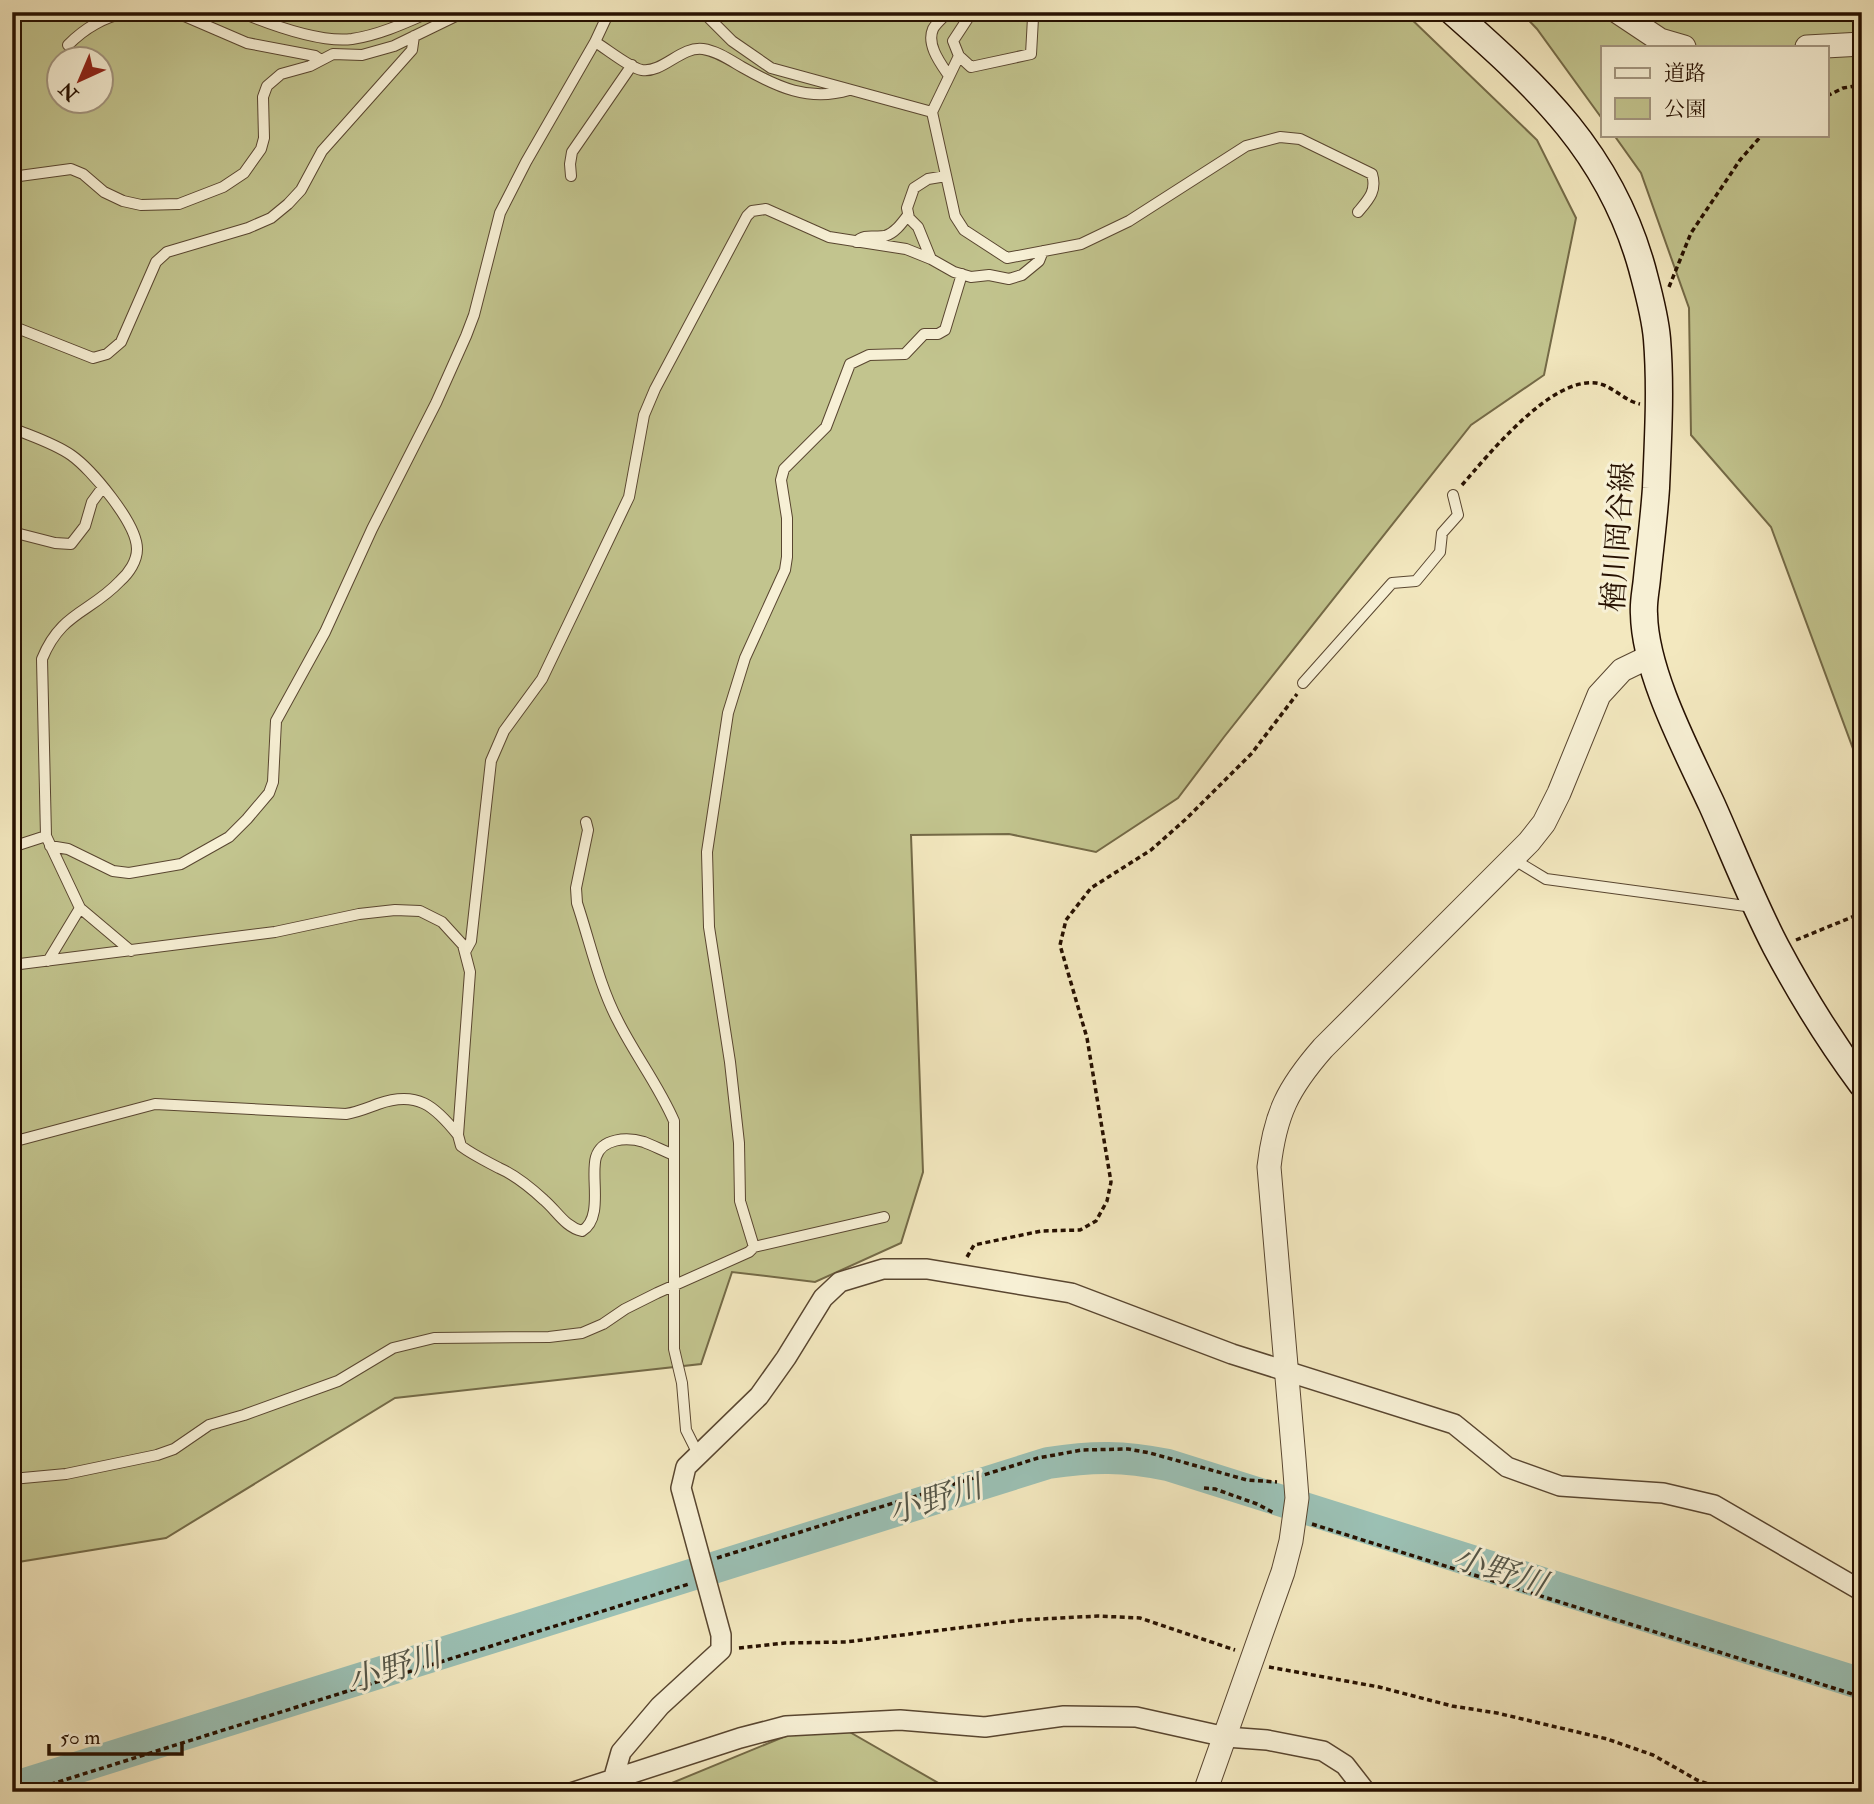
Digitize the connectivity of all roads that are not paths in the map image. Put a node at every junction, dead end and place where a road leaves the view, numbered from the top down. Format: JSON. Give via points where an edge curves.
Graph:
{"nodes":[{"id":1,"x":127,"y":12,"type":"edge"},
{"id":2,"x":176,"y":12,"type":"edge"},
{"id":3,"x":240,"y":12,"type":"edge"},
{"id":4,"x":430,"y":12,"type":"edge"},
{"id":5,"x":464,"y":12,"type":"edge"},
{"id":6,"x":609,"y":12,"type":"edge"},
{"id":7,"x":703,"y":12,"type":"edge"},
{"id":8,"x":948,"y":12,"type":"edge"},
{"id":9,"x":972,"y":12,"type":"edge"},
{"id":10,"x":1031,"y":12,"type":"edge"},
{"id":11,"x":1453,"y":12,"type":"edge"},
{"id":12,"x":1618,"y":12,"type":"edge"},
{"id":13,"x":414,"y":36,"type":"junction"},
{"id":14,"x":596,"y":42,"type":"junction"},
{"id":15,"x":68,"y":44,"type":"dead end"},
{"id":16,"x":1862,"y":44,"type":"edge"},
{"id":17,"x":1681,"y":46,"type":"edge"},
{"id":18,"x":1825,"y":46,"type":"edge"},
{"id":19,"x":959,"y":56,"type":"junction"},
{"id":20,"x":321,"y":60,"type":"junction"},
{"id":21,"x":632,"y":65,"type":"junction"},
{"id":22,"x":949,"y":76,"type":"junction"},
{"id":23,"x":849,"y":90,"type":"junction"},
{"id":24,"x":932,"y":112,"type":"junction"},
{"id":25,"x":571,"y":176,"type":"dead end"},
{"id":26,"x":946,"y":176,"type":"junction"},
{"id":27,"x":12,"y":177,"type":"edge"},
{"id":28,"x":1358,"y":212,"type":"dead end"},
{"id":29,"x":908,"y":215,"type":"junction"},
{"id":30,"x":856,"y":242,"type":"junction"},
{"id":31,"x":1044,"y":251,"type":"junction"},
{"id":32,"x":931,"y":259,"type":"junction"},
{"id":33,"x":962,"y":274,"type":"junction"},
{"id":34,"x":12,"y":326,"type":"edge"},
{"id":35,"x":12,"y":428,"type":"edge"},
{"id":36,"x":103,"y":487,"type":"junction"},
{"id":37,"x":1453,"y":495,"type":"road end"},
{"id":38,"x":12,"y":532,"type":"edge"},
{"id":39,"x":1651,"y":656,"type":"junction"},
{"id":40,"x":1303,"y":683,"type":"road end"},
{"id":41,"x":586,"y":822,"type":"dead end"},
{"id":42,"x":48,"y":841,"type":"junction"},
{"id":43,"x":12,"y":847,"type":"edge"},
{"id":44,"x":1512,"y":859,"type":"junction"},
{"id":45,"x":80,"y":908,"type":"junction"},
{"id":46,"x":1757,"y":908,"type":"junction"},
{"id":47,"x":131,"y":951,"type":"junction"},
{"id":48,"x":465,"y":952,"type":"junction"},
{"id":49,"x":48,"y":961,"type":"junction"},
{"id":50,"x":12,"y":965,"type":"edge"},
{"id":51,"x":1862,"y":1084,"type":"edge"},
{"id":52,"x":458,"y":1135,"type":"junction"},
{"id":53,"x":12,"y":1142,"type":"edge"},
{"id":54,"x":674,"y":1155,"type":"junction"},
{"id":55,"x":884,"y":1217,"type":"dead end"},
{"id":56,"x":754,"y":1247,"type":"junction"},
{"id":57,"x":674,"y":1285,"type":"junction"},
{"id":58,"x":1287,"y":1372,"type":"junction"},
{"id":59,"x":698,"y":1454,"type":"junction"},
{"id":60,"x":12,"y":1479,"type":"edge"},
{"id":61,"x":1862,"y":1591,"type":"edge"},
{"id":62,"x":1226,"y":1737,"type":"junction"},
{"id":63,"x":612,"y":1780,"type":"junction"},
{"id":64,"x":574,"y":1792,"type":"edge"},
{"id":65,"x":1205,"y":1792,"type":"edge"},
{"id":66,"x":1366,"y":1792,"type":"edge"}],
"edges":[{"from":1,"to":15,"type":"lane","via":[[100,21]]},
{"from":2,"to":20,"type":"lane","via":[[247,43]]},
{"from":3,"to":4,"type":"lane","via":[[311,34],[350,39]]},
{"from":5,"to":13,"type":"lane"},
{"from":6,"to":14,"type":"lane"},
{"from":7,"to":23,"type":"lane","via":[[771,68]]},
{"from":8,"to":22,"type":"lane","via":[[931,37],[937,59]]},
{"from":9,"to":19,"type":"lane","via":[[953,41]]},
{"from":10,"to":19,"type":"lane","via":[[1031,54],[971,67]]},
{"from":11,"to":39,"type":"main road","name":"楢川岡谷線","via":[[1513,64],[1561,115],[1601,170],[1628,225],[1657,337],[1655,495],[1644,614]]},
{"from":12,"to":17,"type":"street","via":[[1660,40]]},
{"from":13,"to":20,"type":"lane","via":[[362,55],[333,54]]},
{"from":13,"to":34,"type":"lane","via":[[412,50],[322,151],[288,204],[271,218],[167,252],[156,262],[121,342],[107,354],[93,358]]},
{"from":14,"to":21,"type":"lane"},
{"from":14,"to":42,"type":"lane","via":[[500,213],[466,336],[325,632],[276,721],[269,793],[229,837],[181,864],[129,873],[113,871]]},
{"from":16,"to":18,"type":"street"},
{"from":19,"to":22,"type":"lane"},
{"from":20,"to":27,"type":"lane","via":[[281,74],[267,86],[262,97],[264,138],[244,173],[223,187],[179,204],[123,201],[71,169]]},
{"from":21,"to":23,"type":"lane","via":[[651,69],[698,49],[707,50],[784,88],[830,95]]},
{"from":21,"to":25,"type":"lane","via":[[572,152]]},
{"from":22,"to":24,"type":"lane"},
{"from":23,"to":24,"type":"lane"},
{"from":24,"to":26,"type":"lane"},
{"from":26,"to":29,"type":"lane","via":[[928,179],[914,188]]},
{"from":26,"to":31,"type":"lane","via":[[955,216],[964,230],[1007,258]]},
{"from":28,"to":31,"type":"lane","via":[[1371,197],[1372,174],[1300,139],[1280,137],[1246,146],[1105,233],[1081,244]]},
{"from":29,"to":30,"type":"lane","via":[[893,232],[864,236]]},
{"from":29,"to":32,"type":"lane","via":[[918,226]]},
{"from":30,"to":32,"type":"lane","via":[[906,249]]},
{"from":30,"to":48,"type":"lane","via":[[830,237],[766,209],[747,216],[725,255],[644,415],[629,497],[542,679],[504,731],[491,761],[471,941]]},
{"from":31,"to":33,"type":"lane","via":[[1022,275],[1009,279]]},
{"from":32,"to":33,"type":"lane"},
{"from":33,"to":56,"type":"lane","via":[[945,330],[924,334],[905,354],[869,355],[850,364],[826,427],[784,469],[785,570],[749,649],[728,713],[709,833],[709,928],[730,1062],[740,1201]]},
{"from":35,"to":36,"type":"lane","via":[[68,453]]},
{"from":36,"to":38,"type":"lane","via":[[71,544]]},
{"from":36,"to":42,"type":"lane","via":[[134,534],[137,550],[133,566],[119,583],[68,620],[50,640],[42,659]]},
{"from":37,"to":40,"type":"lane","via":[[1458,515],[1442,533],[1440,552],[1416,581],[1392,583]]},
{"from":39,"to":44,"type":"street","via":[[1622,670],[1599,695],[1549,813]]},
{"from":39,"to":46,"type":"main road","name":"楢川岡谷線","via":[[1693,765]]},
{"from":41,"to":54,"type":"lane","via":[[578,903],[608,1002],[674,1121]]},
{"from":42,"to":43,"type":"lane"},
{"from":42,"to":45,"type":"lane"},
{"from":44,"to":46,"type":"lane","via":[[1546,880]]},
{"from":44,"to":58,"type":"street","via":[[1323,1048],[1298,1076],[1283,1105],[1269,1167]]},
{"from":45,"to":47,"type":"lane"},
{"from":45,"to":49,"type":"lane"},
{"from":46,"to":51,"type":"main road","name":"楢川岡谷線"},
{"from":47,"to":48,"type":"lane","via":[[396,910],[420,911],[442,922]]},
{"from":47,"to":49,"type":"lane"},
{"from":48,"to":52,"type":"lane","via":[[470,972]]},
{"from":49,"to":50,"type":"lane"},
{"from":52,"to":53,"type":"lane","via":[[439,1111],[426,1103],[401,1099],[346,1114],[155,1104]]},
{"from":52,"to":54,"type":"lane","via":[[461,1146],[519,1180],[572,1229],[582,1231],[592,1221],[595,1158],[602,1148],[615,1139],[641,1141]]},
{"from":54,"to":57,"type":"lane"},
{"from":55,"to":56,"type":"lane"},
{"from":56,"to":57,"type":"lane"},
{"from":57,"to":59,"type":"lane","via":[[674,1349],[686,1430]]},
{"from":57,"to":60,"type":"lane","via":[[582,1333],[442,1337],[393,1348],[338,1381],[209,1425],[157,1455],[66,1474]]},
{"from":58,"to":59,"type":"street","via":[[1071,1293],[927,1269],[883,1269],[840,1282],[823,1298],[759,1396]]},
{"from":58,"to":61,"type":"street","via":[[1454,1424],[1507,1467],[1560,1486],[1663,1493],[1714,1505]]},
{"from":58,"to":62,"type":"street","via":[[1296,1503],[1283,1572]]},
{"from":59,"to":63,"type":"street","via":[[686,1467],[681,1488],[721,1635],[721,1650],[660,1706],[621,1752]]},
{"from":62,"to":63,"type":"street","via":[[1136,1717],[1063,1716],[985,1727],[900,1720],[786,1726]]},
{"from":62,"to":65,"type":"street"},
{"from":62,"to":66,"type":"street","via":[[1323,1751],[1345,1765]]},
{"from":63,"to":64,"type":"street"}]}
